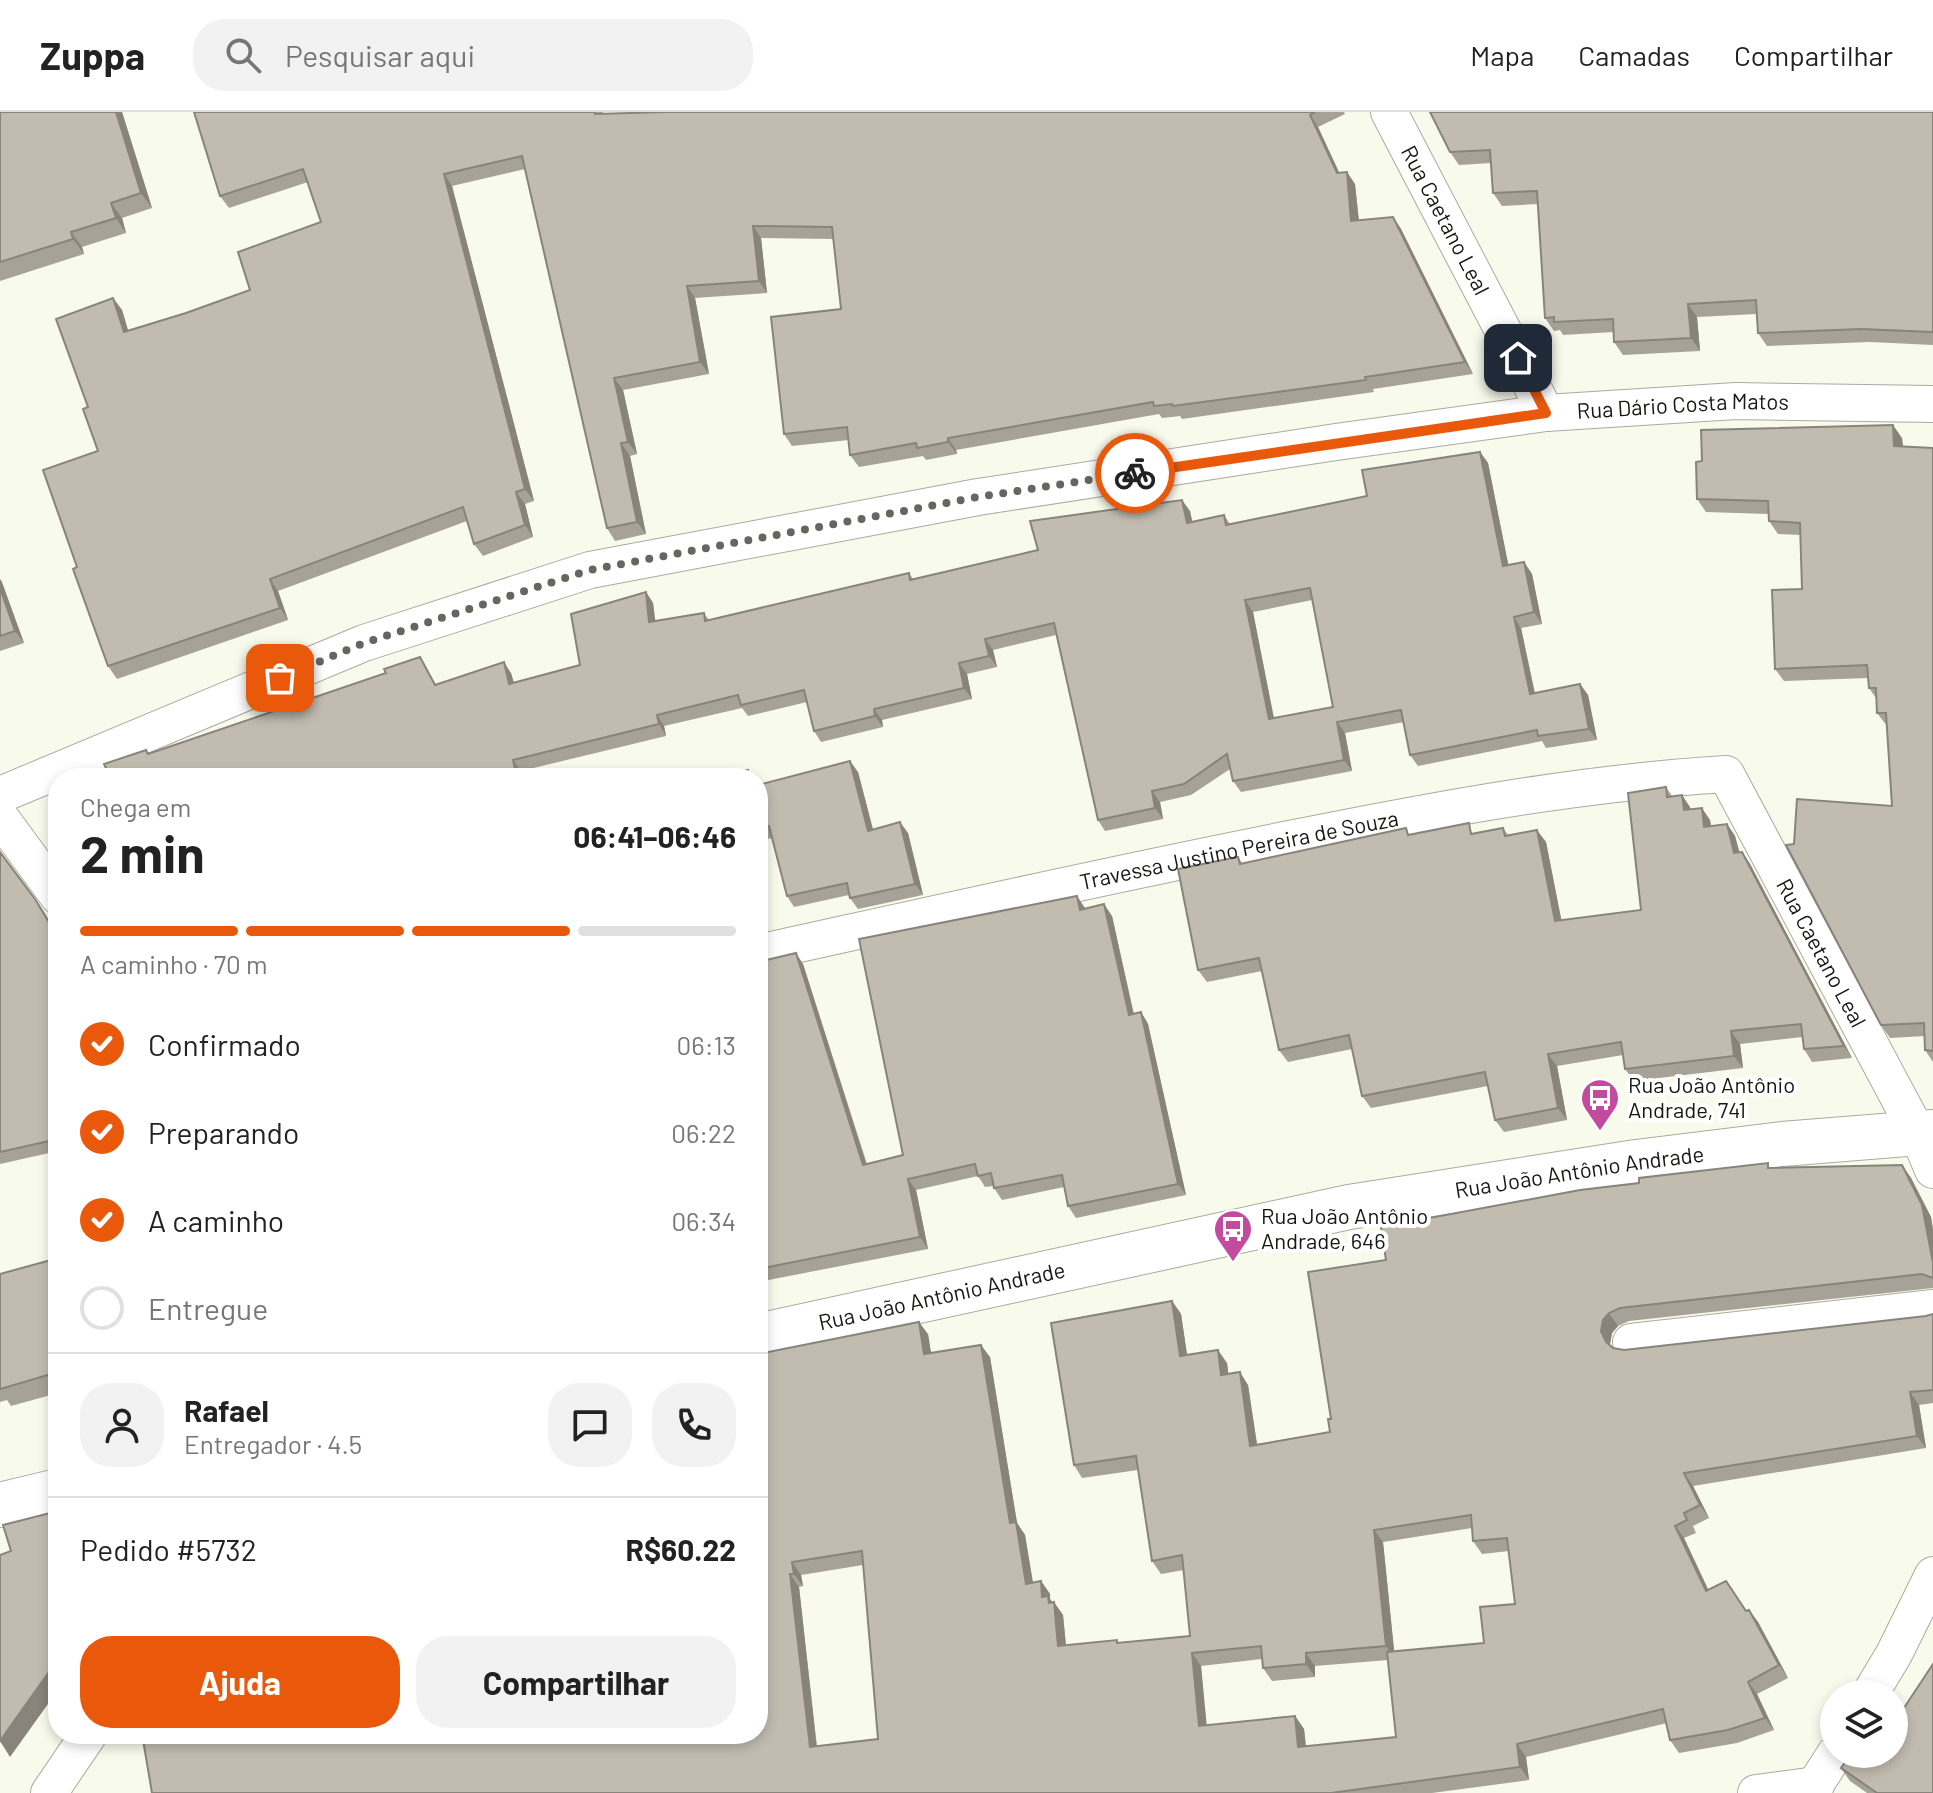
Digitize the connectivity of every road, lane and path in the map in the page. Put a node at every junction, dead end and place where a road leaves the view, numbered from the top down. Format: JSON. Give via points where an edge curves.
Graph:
{"nodes":[{"id":1,"x":1389,"y":112,"type":"edge"},
{"id":2,"x":1933,"y":404,"type":"edge"},
{"id":3,"x":1546,"y":413,"type":"junction"},
{"id":4,"x":65,"y":768,"type":"edge"},
{"id":5,"x":1726,"y":774,"type":"joint"},
{"id":6,"x":48,"y":775,"type":"edge"},
{"id":7,"x":0,"y":795,"type":"edge"},
{"id":8,"x":0,"y":817,"type":"edge"},
{"id":9,"x":48,"y":882,"type":"edge"},
{"id":10,"x":768,"y":951,"type":"edge"},
{"id":11,"x":1928,"y":1145,"type":"edge"},
{"id":12,"x":1933,"y":1308,"type":"edge"},
{"id":13,"x":768,"y":1334,"type":"edge"},
{"id":14,"x":1631,"y":1342,"type":"dead end"},
{"id":15,"x":48,"y":1493,"type":"edge"},
{"id":16,"x":0,"y":1505,"type":"edge"},
{"id":17,"x":1933,"y":1575,"type":"edge"},
{"id":18,"x":1878,"y":1680,"type":"edge"},
{"id":19,"x":82,"y":1744,"type":"edge"},
{"id":20,"x":1826,"y":1768,"type":"edge"},
{"id":21,"x":1813,"y":1789,"type":"edge"},
{"id":22,"x":49,"y":1793,"type":"edge"},
{"id":23,"x":1756,"y":1793,"type":"edge"}],
"edges":[{"from":1,"to":3,"type":"street","name":"Rua Caetano Leal"},
{"from":2,"to":3,"type":"street","name":"Rua Dário Costa Matos","via":[[1736,401]]},
{"from":3,"to":4,"type":"street","name":"Rua Dário Costa Matos","via":[[978,497],[590,570],[364,643]]},
{"from":5,"to":10,"type":"street","name":"Travessa Justino Pereira de Souza","via":[[1640,779],[1380,821]]},
{"from":5,"to":11,"type":"street","name":"Rua Caetano Leal"},
{"from":6,"to":7,"type":"street","name":"Rua Dário Costa Matos"},
{"from":8,"to":9,"type":"street"},
{"from":11,"to":13,"type":"street","name":"Rua João Antônio Andrade","via":[[1782,1144],[1349,1207]]},
{"from":12,"to":14,"type":"street"},
{"from":15,"to":16,"type":"street"},
{"from":17,"to":18,"type":"street"},
{"from":19,"to":22,"type":"street"},
{"from":20,"to":21,"type":"street"},
{"from":21,"to":23,"type":"street"}]}
